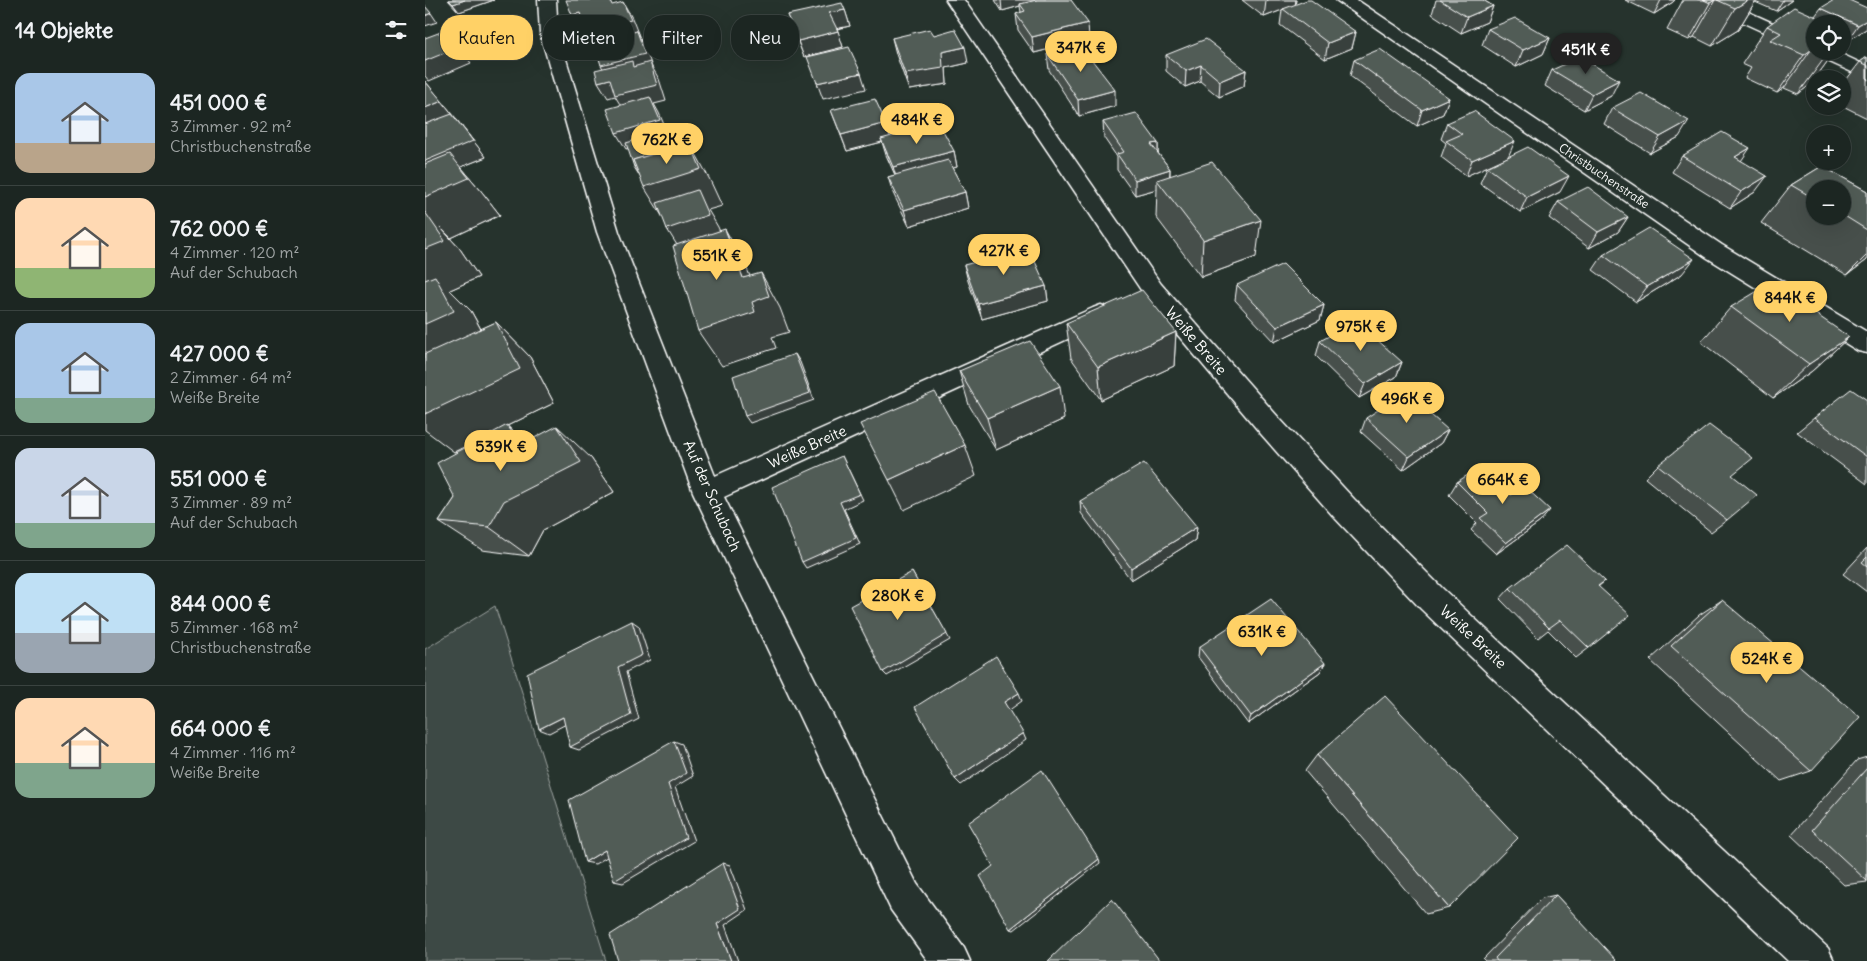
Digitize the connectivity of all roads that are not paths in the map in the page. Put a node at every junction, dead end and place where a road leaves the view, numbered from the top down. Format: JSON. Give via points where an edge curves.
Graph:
{"nodes":[{"id":1,"x":547,"y":0,"type":"edge"},
{"id":2,"x":955,"y":0,"type":"edge"},
{"id":3,"x":1345,"y":0,"type":"edge"},
{"id":4,"x":1708,"y":0,"type":"edge"},
{"id":5,"x":1806,"y":45,"type":"edge"},
{"id":6,"x":1839,"y":60,"type":"edge"},
{"id":7,"x":1867,"y":73,"type":"edge"},
{"id":8,"x":1138,"y":297,"type":"junction"},
{"id":9,"x":1867,"y":344,"type":"edge"},
{"id":10,"x":707,"y":492,"type":"junction"},
{"id":11,"x":951,"y":961,"type":"edge"},
{"id":12,"x":1815,"y":961,"type":"edge"}],
"edges":[{"from":1,"to":10,"type":"street","name":"Auf der Schubach","via":[[549,33],[608,232]]},
{"from":2,"to":8,"type":"street","name":"Weiße Breite"},
{"from":3,"to":9,"type":"street","name":"Christbuchenstraße","via":[[1714,251]]},
{"from":4,"to":5,"type":"street"},
{"from":6,"to":7,"type":"street"},
{"from":8,"to":10,"type":"street","name":"Weiße Breite"},
{"from":8,"to":12,"type":"street","name":"Weiße Breite","via":[[1282,440],[1433,599]]},
{"from":10,"to":11,"type":"street","name":"Auf der Schubach","via":[[904,898]]}]}
